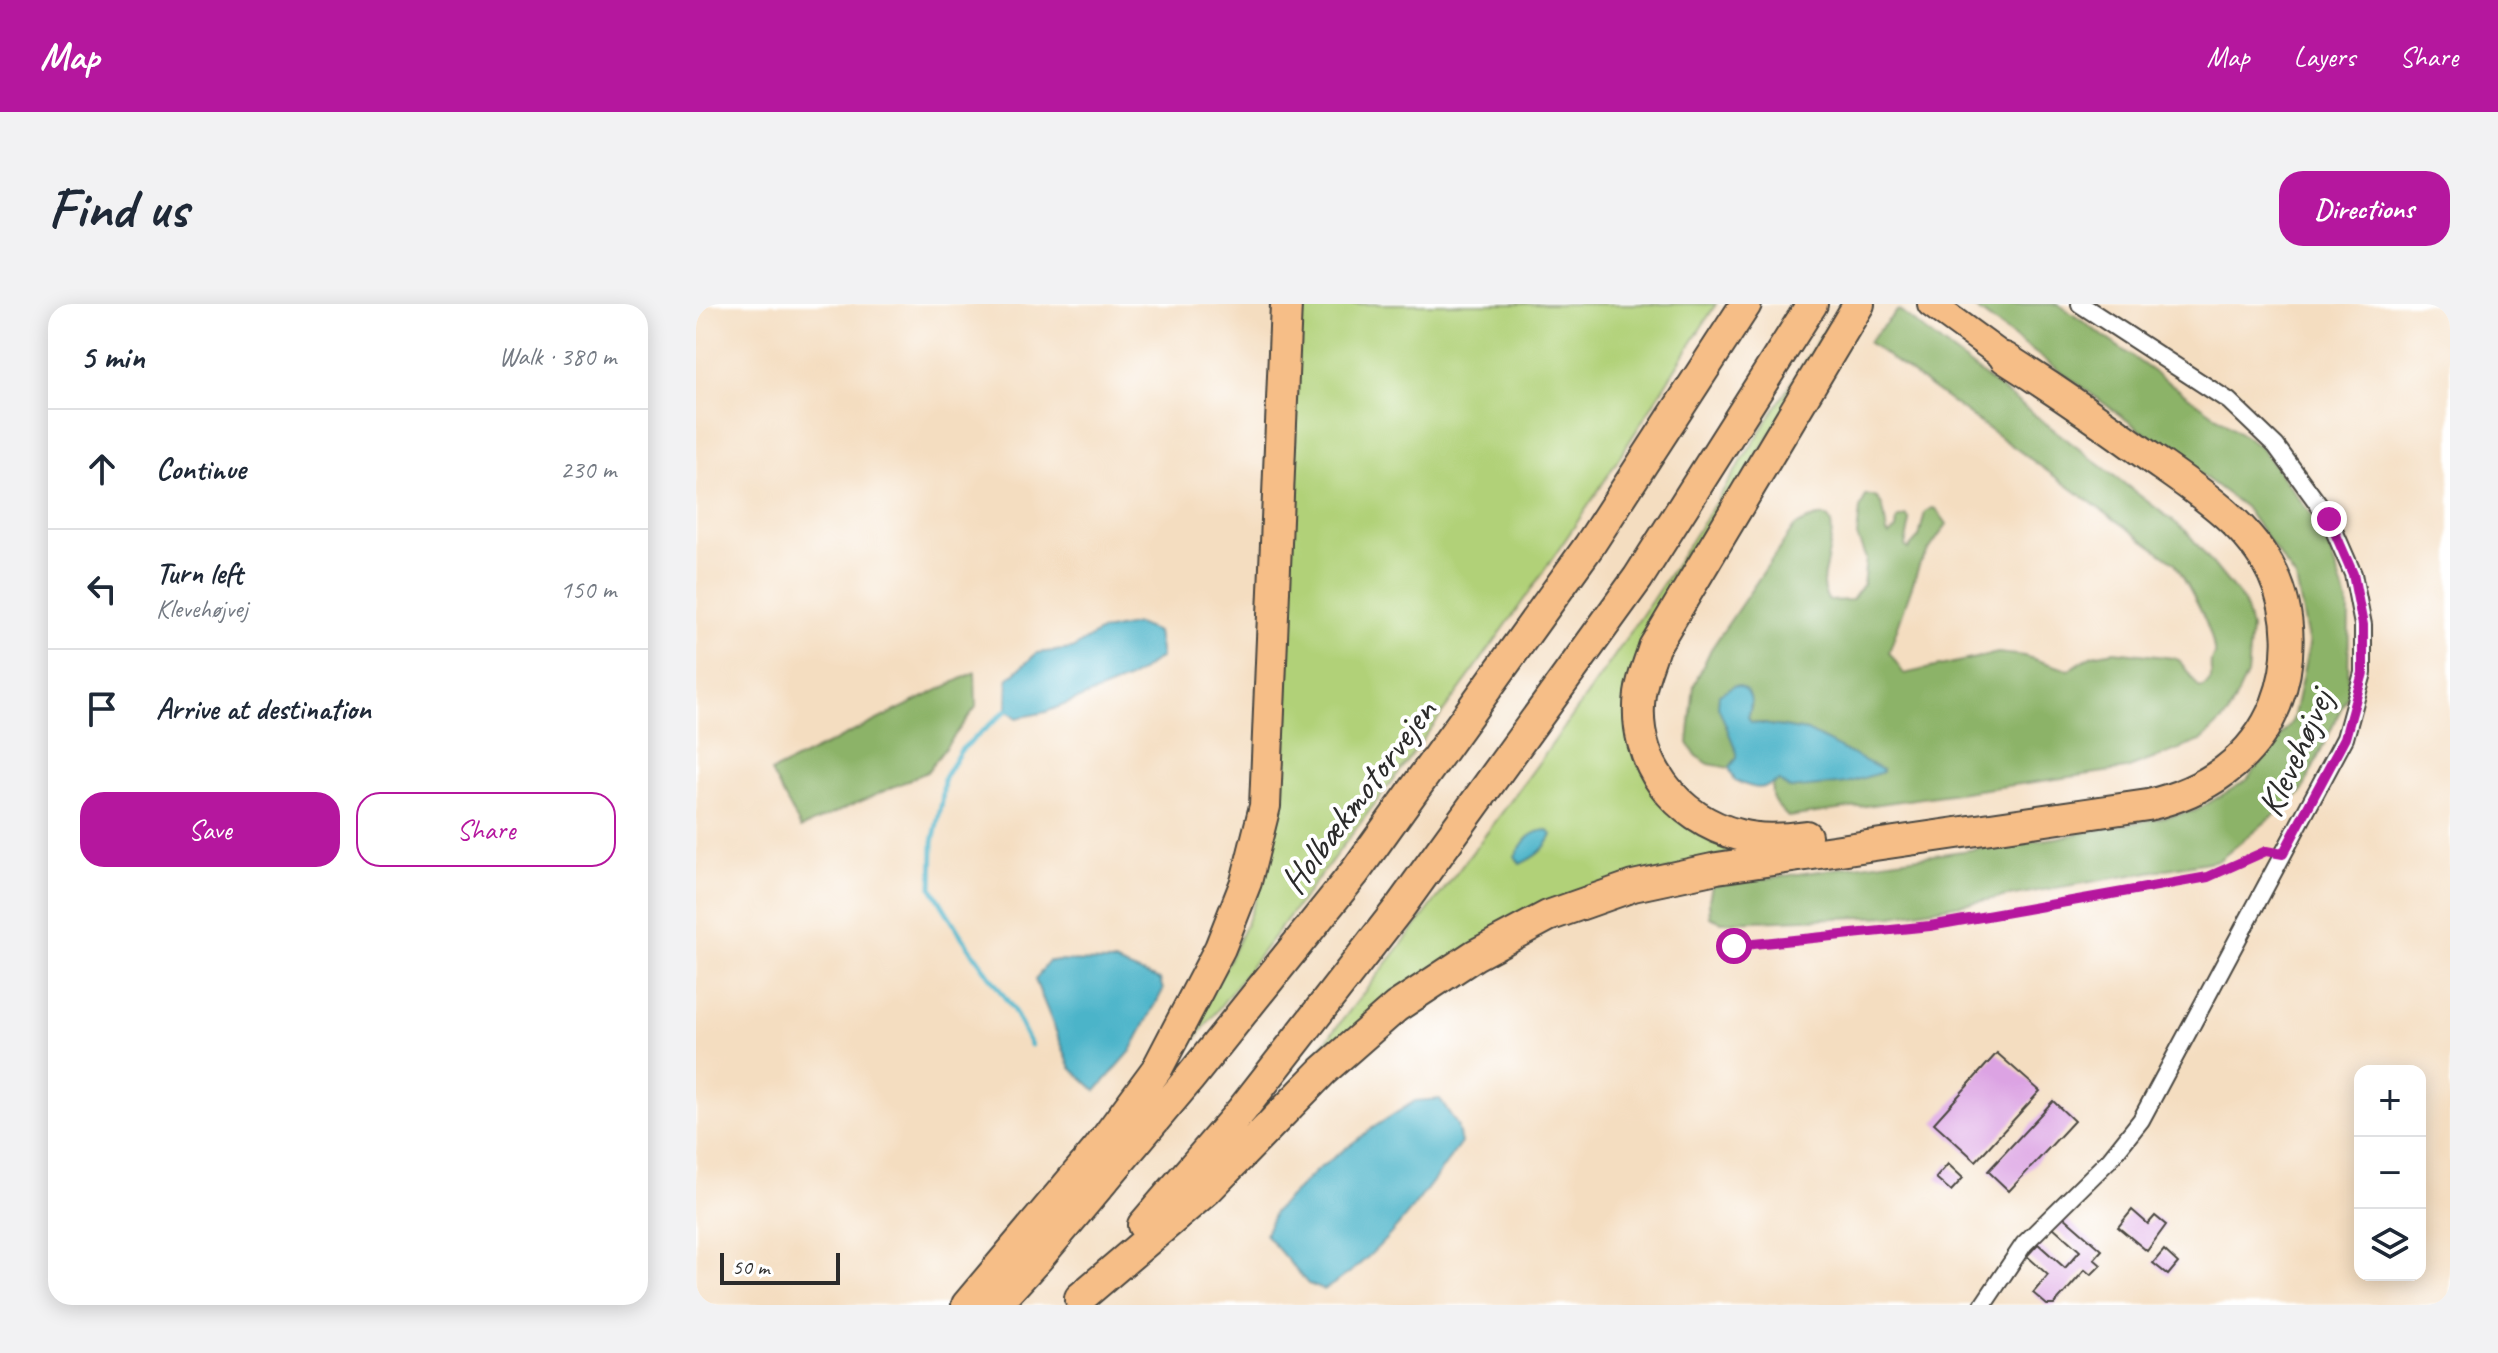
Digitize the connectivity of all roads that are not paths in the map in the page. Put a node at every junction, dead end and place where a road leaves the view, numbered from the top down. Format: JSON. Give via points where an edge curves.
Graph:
{"nodes":[{"id":1,"x":1286,"y":304,"type":"edge"},
{"id":2,"x":1746,"y":304,"type":"edge"},
{"id":3,"x":1812,"y":304,"type":"edge"},
{"id":4,"x":1859,"y":304,"type":"edge"},
{"id":5,"x":1931,"y":304,"type":"edge"},
{"id":6,"x":2080,"y":304,"type":"edge"},
{"id":7,"x":2005,"y":358,"type":"junction"},
{"id":8,"x":1077,"y":1302,"type":"edge"},
{"id":9,"x":967,"y":1305,"type":"edge"},
{"id":10,"x":995,"y":1305,"type":"edge"},
{"id":11,"x":1983,"y":1305,"type":"edge"}],
"edges":[{"from":1,"to":9,"type":"highway","via":[[1265,806],[1246,882],[1220,948],[1157,1069],[1098,1149]]},
{"from":2,"to":10,"type":"highway","name":"Holbækmotorvejen","via":[[1589,546],[1355,872],[1189,1079]]},
{"from":3,"to":8,"type":"highway","via":[[1638,578],[1400,907],[1242,1110]]},
{"from":4,"to":7,"type":"highway","via":[[1654,647],[1640,693],[1645,754],[1664,787],[1695,816],[1719,829],[1756,838],[1797,838],[2144,788],[2213,759],[2243,727],[2264,683],[2268,636],[2266,614],[2241,558],[2204,518]]},
{"from":5,"to":7,"type":"highway"},
{"from":6,"to":11,"type":"street","name":"Klevehøjvej","via":[[2229,401],[2276,446],[2329,519],[2353,574],[2363,625],[2363,673],[2345,738],[2141,1120],[2110,1159],[2024,1244]]},
{"from":7,"to":8,"type":"highway","via":[[2216,506],[2273,574],[2284,609],[2287,663],[2272,713],[2244,755],[2225,773],[2174,799],[1717,868],[1633,886],[1548,916],[1475,955],[1396,1007],[1323,1071],[1208,1189]]}]}
